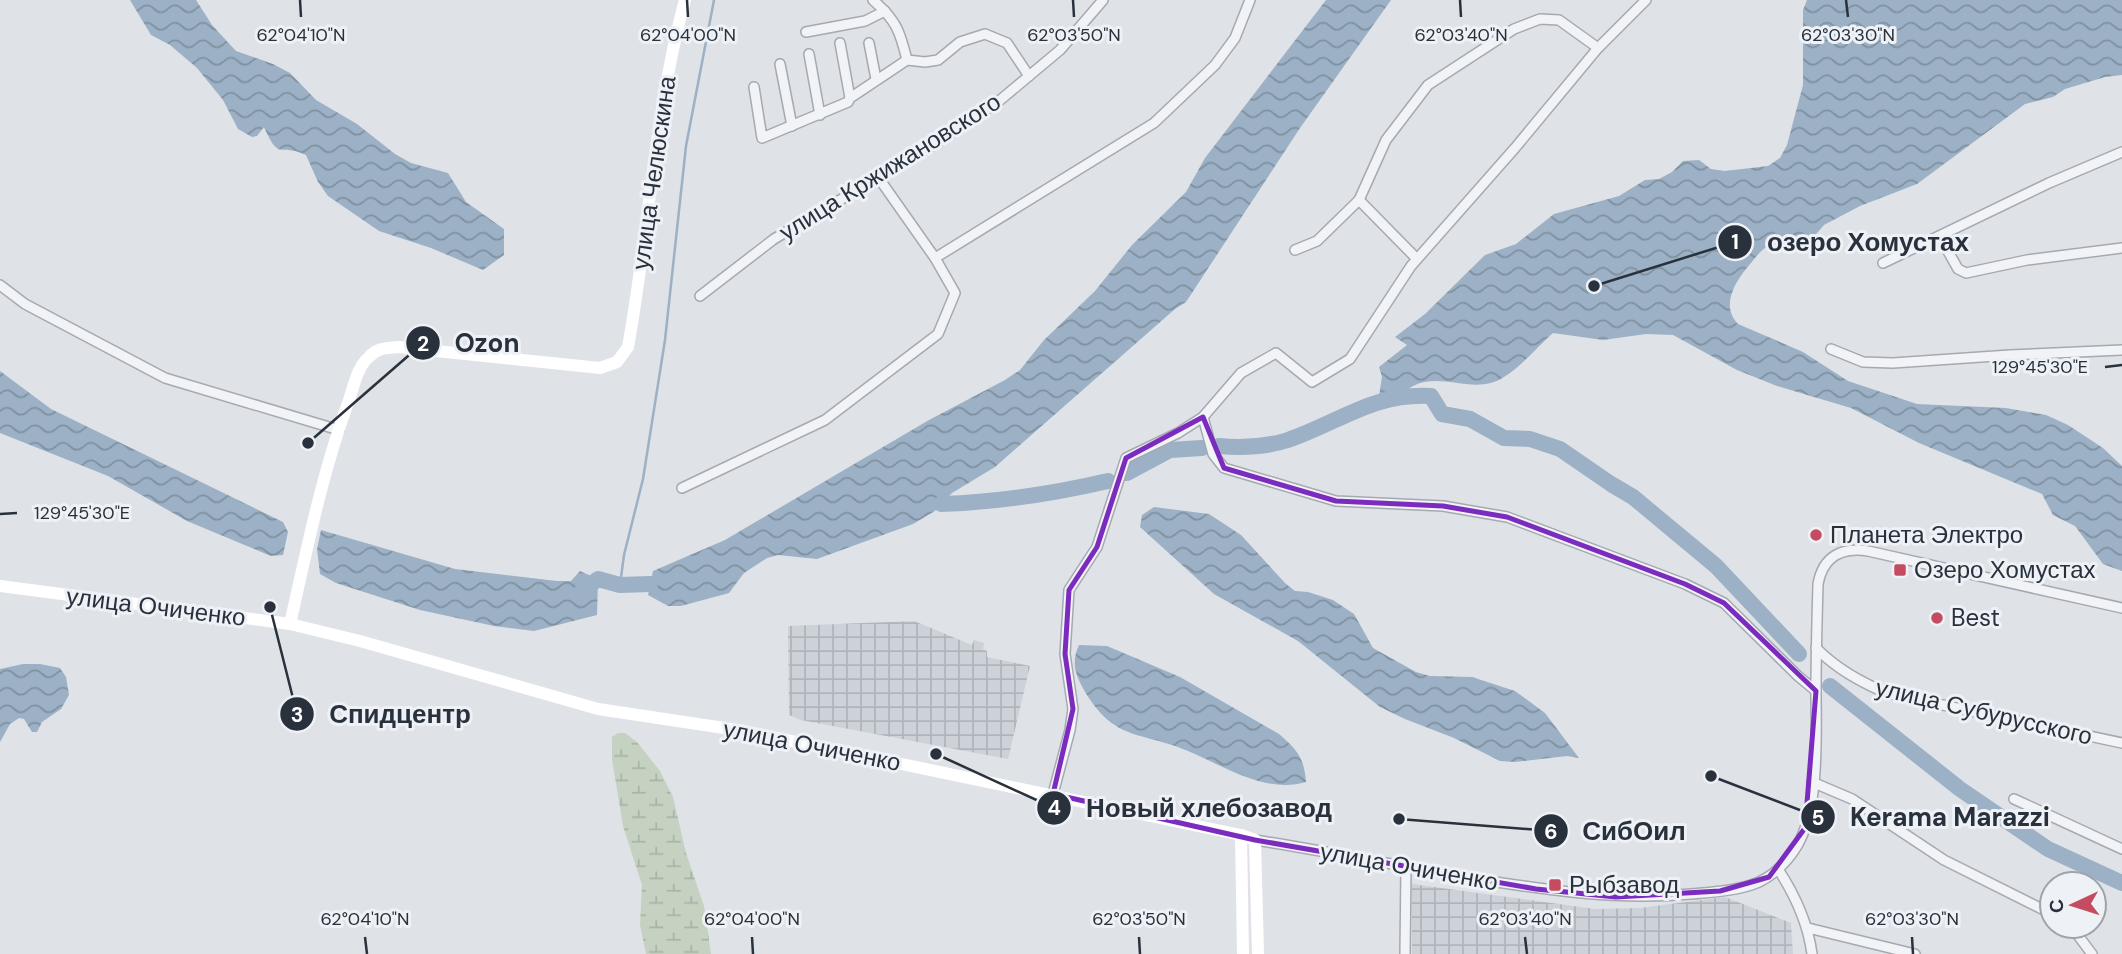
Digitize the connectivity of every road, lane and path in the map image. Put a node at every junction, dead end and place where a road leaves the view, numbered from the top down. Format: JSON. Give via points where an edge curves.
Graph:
{"nodes":[{"id":1,"x":685,"y":0,"type":"edge"},
{"id":2,"x":873,"y":0,"type":"edge"},
{"id":3,"x":1103,"y":0,"type":"edge"},
{"id":4,"x":1250,"y":0,"type":"edge"},
{"id":5,"x":1646,"y":0,"type":"edge"},
{"id":6,"x":885,"y":11,"type":"junction"},
{"id":7,"x":806,"y":32,"type":"dead end"},
{"id":8,"x":840,"y":43,"type":"dead end"},
{"id":9,"x":869,"y":43,"type":"dead end"},
{"id":10,"x":1598,"y":48,"type":"junction"},
{"id":11,"x":809,"y":54,"type":"dead end"},
{"id":12,"x":907,"y":60,"type":"junction"},
{"id":13,"x":780,"y":64,"type":"dead end"},
{"id":14,"x":1029,"y":76,"type":"junction"},
{"id":15,"x":876,"y":79,"type":"junction"},
{"id":16,"x":754,"y":87,"type":"dead end"},
{"id":17,"x":850,"y":98,"type":"junction"},
{"id":18,"x":820,"y":115,"type":"junction"},
{"id":19,"x":792,"y":127,"type":"junction"},
{"id":20,"x":2122,"y":152,"type":"edge"},
{"id":21,"x":878,"y":177,"type":"junction"},
{"id":22,"x":1359,"y":200,"type":"junction"},
{"id":23,"x":1940,"y":237,"type":"junction"},
{"id":24,"x":2122,"y":248,"type":"edge"},
{"id":25,"x":1294,"y":250,"type":"dead end"},
{"id":26,"x":935,"y":258,"type":"junction"},
{"id":27,"x":1417,"y":259,"type":"junction"},
{"id":28,"x":1883,"y":263,"type":"dead end"},
{"id":29,"x":0,"y":285,"type":"edge"},
{"id":30,"x":700,"y":296,"type":"dead end"},
{"id":31,"x":1831,"y":349,"type":"dead end"},
{"id":32,"x":2122,"y":350,"type":"edge"},
{"id":33,"x":1203,"y":417,"type":"junction"},
{"id":34,"x":339,"y":430,"type":"junction"},
{"id":35,"x":682,"y":488,"type":"dead end"},
{"id":36,"x":0,"y":586,"type":"edge"},
{"id":37,"x":2122,"y":608,"type":"edge"},
{"id":38,"x":290,"y":624,"type":"junction"},
{"id":39,"x":1816,"y":648,"type":"junction"},
{"id":40,"x":1816,"y":691,"type":"junction"},
{"id":41,"x":2122,"y":743,"type":"edge"},
{"id":42,"x":1812,"y":782,"type":"junction"},
{"id":43,"x":1053,"y":794,"type":"junction"},
{"id":44,"x":2014,"y":799,"type":"dead end"},
{"id":45,"x":1241,"y":835,"type":"junction"},
{"id":46,"x":1255,"y":840,"type":"junction"},
{"id":47,"x":2122,"y":849,"type":"edge"},
{"id":48,"x":1406,"y":868,"type":"junction"},
{"id":49,"x":1778,"y":869,"type":"junction"},
{"id":50,"x":2038,"y":907,"type":"edge"},
{"id":51,"x":1808,"y":928,"type":"junction"},
{"id":52,"x":1243,"y":954,"type":"edge"},
{"id":53,"x":1258,"y":954,"type":"edge"},
{"id":54,"x":1405,"y":954,"type":"edge"},
{"id":55,"x":1812,"y":954,"type":"edge"},
{"id":56,"x":1915,"y":954,"type":"edge"}],
"edges":[{"from":1,"to":34,"type":"street","name":"улица Челюскина","via":[[672,53],[628,347],[617,362],[600,368],[398,347],[377,350],[359,370]]},
{"from":2,"to":6,"type":"street"},
{"from":3,"to":14,"type":"street","name":"улица Кржижановского","via":[[1060,50]]},
{"from":4,"to":26,"type":"street","via":[[1235,38],[1215,65],[1154,123]]},
{"from":5,"to":10,"type":"street"},
{"from":6,"to":7,"type":"street","via":[[865,21]]},
{"from":6,"to":12,"type":"street","via":[[900,29]]},
{"from":8,"to":17,"type":"street"},
{"from":9,"to":15,"type":"street"},
{"from":10,"to":22,"type":"street","via":[[1559,20],[1541,19],[1514,29],[1428,85],[1386,140]]},
{"from":10,"to":27,"type":"street"},
{"from":11,"to":18,"type":"street"},
{"from":12,"to":14,"type":"street","via":[[938,60],[960,42],[985,34],[1007,43]]},
{"from":12,"to":15,"type":"street"},
{"from":13,"to":19,"type":"street"},
{"from":14,"to":21,"type":"street","name":"улица Кржижановского","via":[[999,101]]},
{"from":15,"to":17,"type":"street"},
{"from":16,"to":19,"type":"street","via":[[762,138]]},
{"from":17,"to":18,"type":"street"},
{"from":18,"to":19,"type":"street"},
{"from":20,"to":23,"type":"street"},
{"from":21,"to":26,"type":"street"},
{"from":21,"to":30,"type":"street","name":"улица Кржижановского","via":[[774,239]]},
{"from":22,"to":25,"type":"street","via":[[1317,241]]},
{"from":22,"to":27,"type":"street"},
{"from":23,"to":24,"type":"street","via":[[1958,269],[1966,273]]},
{"from":23,"to":28,"type":"street"},
{"from":26,"to":35,"type":"street","via":[[955,293],[938,334],[825,420]]},
{"from":27,"to":33,"type":"street","via":[[1350,359],[1312,382],[1276,354],[1241,373]]},
{"from":29,"to":34,"type":"street","via":[[25,304],[165,378]]},
{"from":31,"to":32,"type":"street","via":[[1863,362],[1893,363]]},
{"from":33,"to":40,"type":"street","via":[[1213,454],[1224,468],[1336,501],[1443,506],[1507,517],[1685,584],[1724,603]]},
{"from":33,"to":43,"type":"street","via":[[1126,458],[1097,547],[1069,590],[1065,654],[1073,709]]},
{"from":34,"to":38,"type":"street"},
{"from":36,"to":38,"type":"street","name":"улица Очиченко"},
{"from":37,"to":39,"type":"street","name":"улица Очиченко","via":[[1880,554],[1843,551],[1825,564],[1820,577]]},
{"from":38,"to":43,"type":"street","name":"улица Очиченко","via":[[598,709],[744,731]]},
{"from":39,"to":40,"type":"street","name":"улица Очиченко"},
{"from":39,"to":41,"type":"street","name":"улица Субурусского","via":[[1833,665],[1886,693]]},
{"from":40,"to":42,"type":"street","name":"улица Очиченко"},
{"from":42,"to":49,"type":"street","name":"улица Очиченко","via":[[1805,828]]},
{"from":42,"to":50,"type":"street","via":[[1852,799],[1944,860]]},
{"from":43,"to":45,"type":"street","name":"улица Очиченко"},
{"from":44,"to":47,"type":"street"},
{"from":45,"to":46,"type":"street","name":"улица Очиченко"},
{"from":45,"to":52,"type":"street"},
{"from":46,"to":48,"type":"street","name":"улица Очиченко"},
{"from":46,"to":53,"type":"street"},
{"from":48,"to":49,"type":"street","name":"улица Очиченко","via":[[1616,897],[1742,888]]},
{"from":48,"to":54,"type":"street"},
{"from":49,"to":51,"type":"street"},
{"from":51,"to":55,"type":"street"},
{"from":51,"to":56,"type":"street"}]}
